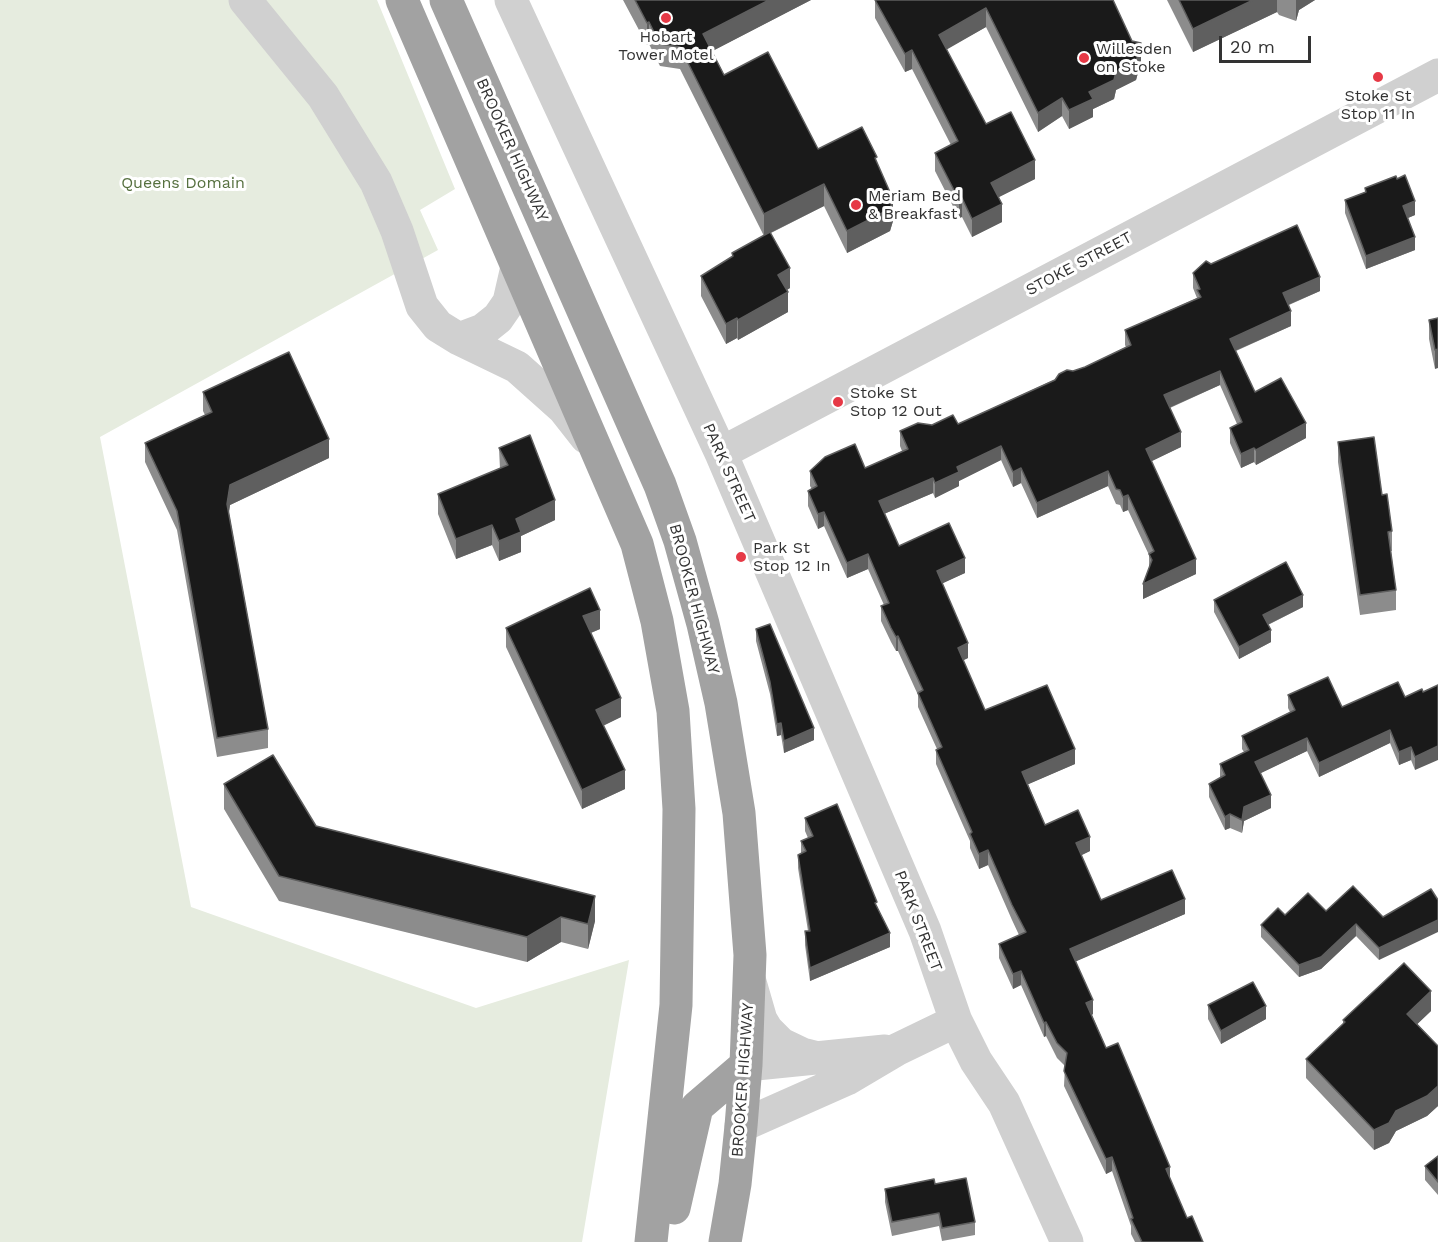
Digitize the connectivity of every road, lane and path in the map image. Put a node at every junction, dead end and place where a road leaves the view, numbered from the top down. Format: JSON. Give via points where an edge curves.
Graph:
{"nodes":[{"id":1,"x":244,"y":0,"type":"edge"},
{"id":2,"x":402,"y":0,"type":"edge"},
{"id":3,"x":446,"y":0,"type":"edge"},
{"id":4,"x":511,"y":0,"type":"edge"},
{"id":5,"x":1438,"y":75,"type":"edge"},
{"id":6,"x":517,"y":267,"type":"junction"},
{"id":7,"x":459,"y":339,"type":"junction"},
{"id":8,"x":593,"y":445,"type":"junction"},
{"id":9,"x":721,"y":453,"type":"junction"},
{"id":10,"x":749,"y":981,"type":"junction"},
{"id":11,"x":956,"y":1021,"type":"junction"},
{"id":12,"x":896,"y":1050,"type":"junction"},
{"id":13,"x":825,"y":1058,"type":"junction"},
{"id":14,"x":746,"y":1065,"type":"junction"},
{"id":15,"x":741,"y":1126,"type":"junction"},
{"id":16,"x":651,"y":1242,"type":"edge"},
{"id":17,"x":666,"y":1242,"type":"edge"},
{"id":18,"x":725,"y":1242,"type":"edge"},
{"id":19,"x":1066,"y":1242,"type":"edge"}],
"edges":[{"from":1,"to":7,"type":"street","via":[[323,96],[376,182],[422,306],[438,326]]},
{"from":2,"to":6,"type":"highway"},
{"from":3,"to":10,"type":"highway","name":"BROOKER HIGHWAY","via":[[655,474],[680,541],[721,703],[740,813]]},
{"from":4,"to":9,"type":"street","name":"PARK STREET"},
{"from":5,"to":9,"type":"street","name":"STOKE STREET"},
{"from":6,"to":7,"type":"street","via":[[509,302],[498,318],[483,330]]},
{"from":6,"to":8,"type":"highway"},
{"from":7,"to":8,"type":"street","via":[[517,367],[564,409]]},
{"from":8,"to":16,"type":"highway","via":[[637,544],[657,621],[672,711],[679,809],[676,1005]]},
{"from":9,"to":11,"type":"street","name":"PARK STREET","via":[[925,931]]},
{"from":10,"to":13,"type":"street","via":[[761,1020],[774,1038],[802,1054]]},
{"from":10,"to":14,"type":"highway","name":"BROOKER HIGHWAY"},
{"from":11,"to":12,"type":"street"},
{"from":11,"to":19,"type":"street","name":"PARK STREET","via":[[1007,1110]]},
{"from":12,"to":13,"type":"street"},
{"from":12,"to":15,"type":"street","via":[[847,1079]]},
{"from":13,"to":14,"type":"street"},
{"from":14,"to":15,"type":"highway","name":"BROOKER HIGHWAY"},
{"from":14,"to":17,"type":"highway","via":[[697,1107]]},
{"from":15,"to":18,"type":"highway","name":"BROOKER HIGHWAY"}]}
